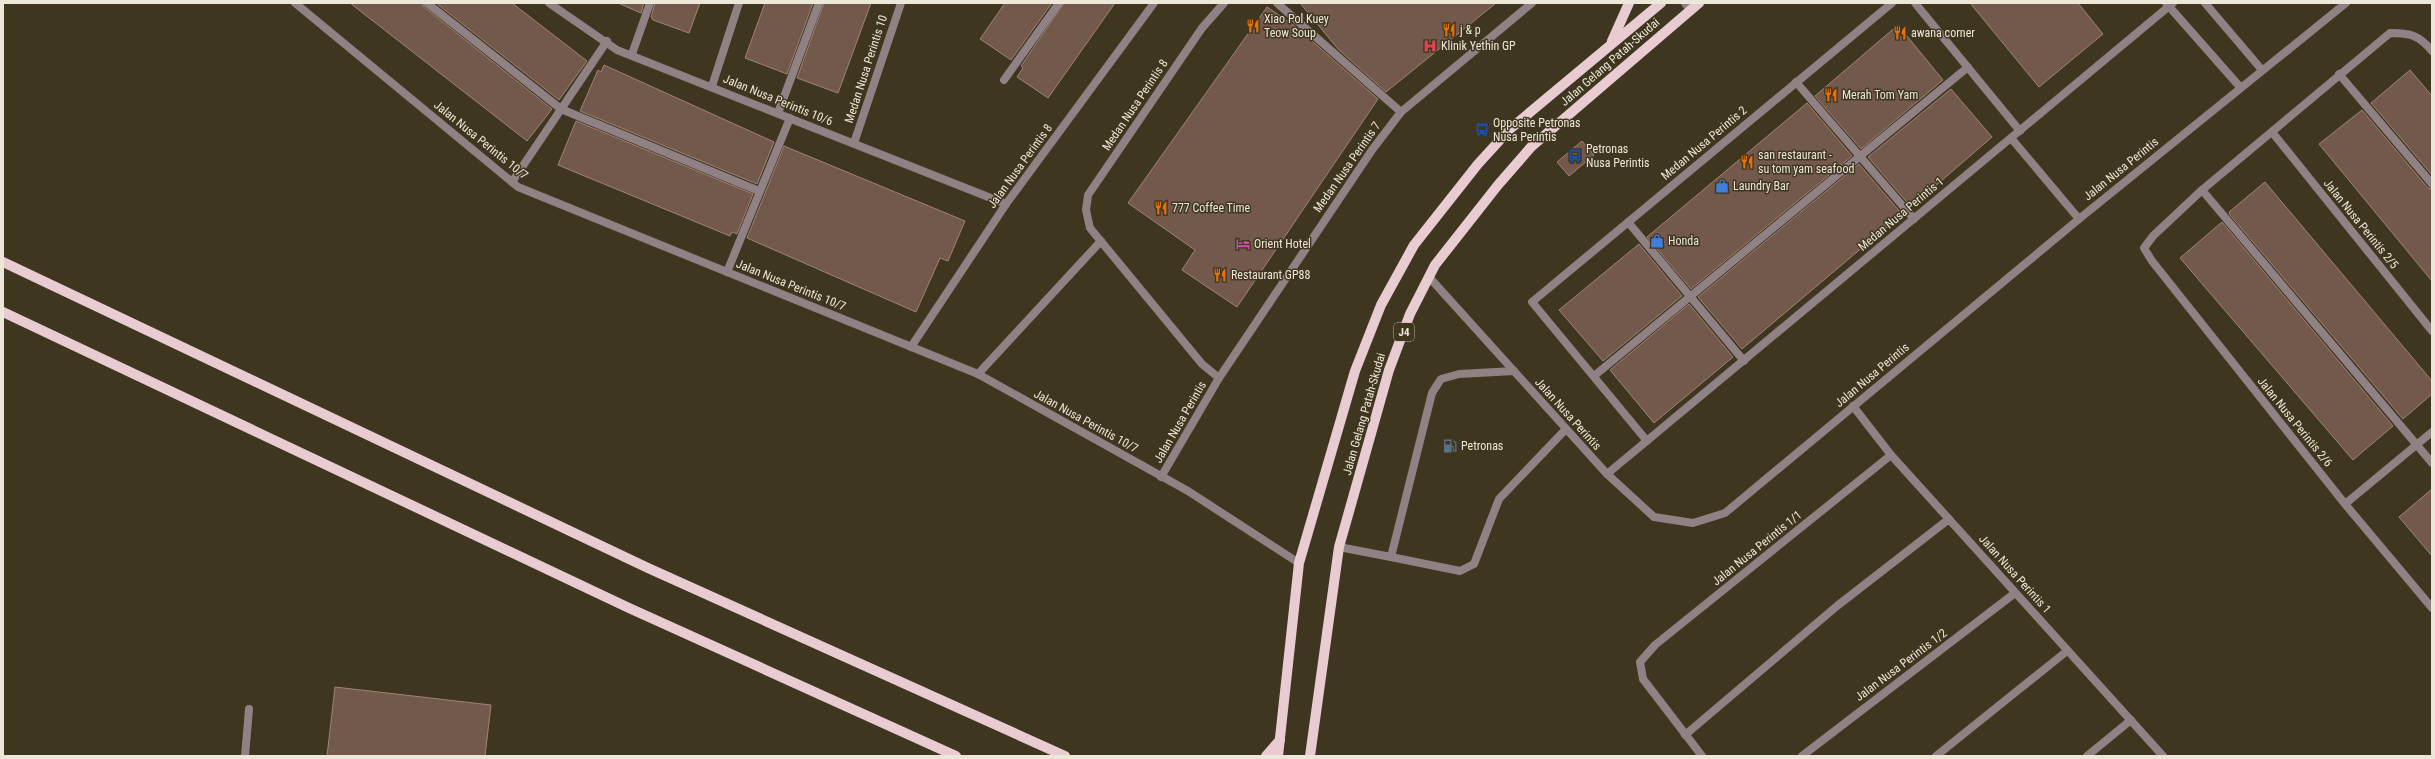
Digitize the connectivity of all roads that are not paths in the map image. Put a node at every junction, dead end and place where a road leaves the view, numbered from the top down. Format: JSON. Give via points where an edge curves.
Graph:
{"nodes":[{"id":1,"x":295,"y":3,"type":"edge"},
{"id":2,"x":428,"y":3,"type":"edge"},
{"id":3,"x":549,"y":3,"type":"edge"},
{"id":4,"x":650,"y":3,"type":"edge"},
{"id":5,"x":739,"y":3,"type":"edge"},
{"id":6,"x":819,"y":3,"type":"edge"},
{"id":7,"x":901,"y":3,"type":"edge"},
{"id":8,"x":1059,"y":3,"type":"edge"},
{"id":9,"x":1154,"y":3,"type":"edge"},
{"id":10,"x":1224,"y":3,"type":"edge"},
{"id":11,"x":1277,"y":3,"type":"edge"},
{"id":12,"x":1532,"y":3,"type":"edge"},
{"id":13,"x":1629,"y":3,"type":"edge"},
{"id":14,"x":1660,"y":3,"type":"edge"},
{"id":15,"x":1699,"y":3,"type":"edge"},
{"id":16,"x":1892,"y":3,"type":"edge"},
{"id":17,"x":1915,"y":3,"type":"edge"},
{"id":18,"x":2205,"y":3,"type":"edge"},
{"id":19,"x":2346,"y":3,"type":"edge"},
{"id":20,"x":2170,"y":4,"type":"edge"},
{"id":21,"x":1688,"y":6,"type":"edge"},
{"id":22,"x":560,"y":7,"type":"edge"},
{"id":23,"x":607,"y":41,"type":"junction"},
{"id":24,"x":1611,"y":43,"type":"junction"},
{"id":25,"x":2432,"y":51,"type":"edge"},
{"id":26,"x":632,"y":54,"type":"junction"},
{"id":27,"x":1968,"y":67,"type":"junction"},
{"id":28,"x":2262,"y":70,"type":"junction"},
{"id":29,"x":2339,"y":74,"type":"junction"},
{"id":30,"x":1004,"y":80,"type":"dead end"},
{"id":31,"x":1796,"y":82,"type":"junction"},
{"id":32,"x":712,"y":86,"type":"junction"},
{"id":33,"x":2240,"y":87,"type":"junction"},
{"id":34,"x":561,"y":109,"type":"junction"},
{"id":35,"x":778,"y":112,"type":"junction"},
{"id":36,"x":1401,"y":112,"type":"junction"},
{"id":37,"x":790,"y":118,"type":"junction"},
{"id":38,"x":2020,"y":131,"type":"junction"},
{"id":39,"x":2272,"y":132,"type":"junction"},
{"id":40,"x":2011,"y":138,"type":"junction"},
{"id":41,"x":854,"y":144,"type":"junction"},
{"id":42,"x":1860,"y":156,"type":"junction"},
{"id":43,"x":512,"y":182,"type":"junction"},
{"id":44,"x":2432,"y":184,"type":"edge"},
{"id":45,"x":2202,"y":190,"type":"junction"},
{"id":46,"x":759,"y":191,"type":"junction"},
{"id":47,"x":1006,"y":204,"type":"junction"},
{"id":48,"x":1914,"y":219,"type":"junction"},
{"id":49,"x":2079,"y":219,"type":"junction"},
{"id":50,"x":1628,"y":222,"type":"junction"},
{"id":51,"x":1101,"y":241,"type":"junction"},
{"id":52,"x":3,"y":262,"type":"edge"},
{"id":53,"x":727,"y":272,"type":"junction"},
{"id":54,"x":1429,"y":277,"type":"junction"},
{"id":55,"x":1690,"y":297,"type":"junction"},
{"id":56,"x":3,"y":312,"type":"edge"},
{"id":57,"x":2432,"y":331,"type":"edge"},
{"id":58,"x":911,"y":347,"type":"junction"},
{"id":59,"x":1744,"y":361,"type":"junction"},
{"id":60,"x":1514,"y":371,"type":"junction"},
{"id":61,"x":978,"y":374,"type":"junction"},
{"id":62,"x":1594,"y":376,"type":"junction"},
{"id":63,"x":1219,"y":378,"type":"junction"},
{"id":64,"x":1853,"y":406,"type":"junction"},
{"id":65,"x":1566,"y":429,"type":"junction"},
{"id":66,"x":2432,"y":432,"type":"edge"},
{"id":67,"x":1647,"y":440,"type":"junction"},
{"id":68,"x":2417,"y":445,"type":"junction"},
{"id":69,"x":1891,"y":455,"type":"junction"},
{"id":70,"x":2432,"y":463,"type":"edge"},
{"id":71,"x":1607,"y":474,"type":"junction"},
{"id":72,"x":1161,"y":477,"type":"junction"},
{"id":73,"x":2345,"y":504,"type":"junction"},
{"id":74,"x":1949,"y":519,"type":"junction"},
{"id":75,"x":1339,"y":547,"type":"junction"},
{"id":76,"x":1391,"y":557,"type":"junction"},
{"id":77,"x":1299,"y":563,"type":"junction"},
{"id":78,"x":2015,"y":593,"type":"junction"},
{"id":79,"x":2432,"y":608,"type":"edge"},
{"id":80,"x":2067,"y":651,"type":"junction"},
{"id":81,"x":249,"y":709,"type":"dead end"},
{"id":82,"x":2130,"y":720,"type":"junction"},
{"id":83,"x":1685,"y":736,"type":"junction"},
{"id":84,"x":1280,"y":740,"type":"junction"},
{"id":85,"x":245,"y":756,"type":"edge"},
{"id":86,"x":956,"y":756,"type":"edge"},
{"id":87,"x":1065,"y":756,"type":"edge"},
{"id":88,"x":1266,"y":756,"type":"edge"},
{"id":89,"x":1278,"y":756,"type":"edge"},
{"id":90,"x":1310,"y":756,"type":"edge"},
{"id":91,"x":1702,"y":756,"type":"edge"},
{"id":92,"x":1802,"y":756,"type":"edge"},
{"id":93,"x":1936,"y":756,"type":"edge"},
{"id":94,"x":2087,"y":756,"type":"edge"},
{"id":95,"x":2163,"y":756,"type":"edge"}],
"edges":[{"from":1,"to":43,"type":"street","name":"Jalan Nusa Perintis 10/7"},
{"from":2,"to":34,"type":"street"},
{"from":3,"to":22,"type":"street","name":"Jalan Nusa Perintis 10/6"},
{"from":4,"to":26,"type":"street"},
{"from":5,"to":32,"type":"street"},
{"from":6,"to":35,"type":"street"},
{"from":7,"to":41,"type":"street","name":"Medan Nusa Perintis 10"},
{"from":8,"to":30,"type":"street"},
{"from":9,"to":47,"type":"street","name":"Jalan Nusa Perintis 8"},
{"from":10,"to":51,"type":"street","name":"Medan Nusa Perintis 8","via":[[1202,28],[1088,195],[1086,210],[1090,228]]},
{"from":11,"to":36,"type":"street"},
{"from":12,"to":36,"type":"street","name":"Medan Nusa Perintis 7"},
{"from":13,"to":24,"type":"main road"},
{"from":14,"to":24,"type":"main road","name":"Jalan Gelang Patah-Skudai"},
{"from":15,"to":21,"type":"main road","name":"Jalan Gelang Patah-Skudai","number":"J4"},
{"from":16,"to":31,"type":"street","name":"Medan Nusa Perintis 2"},
{"from":17,"to":27,"type":"street"},
{"from":18,"to":28,"type":"street"},
{"from":19,"to":28,"type":"street","name":"Jalan Nusa Perintis"},
{"from":20,"to":33,"type":"street"},
{"from":20,"to":38,"type":"street","name":"Medan Nusa Perintis 1"},
{"from":21,"to":54,"type":"main road","name":"Jalan Gelang Patah-Skudai","number":"J4","via":[[1531,147],[1484,203]]},
{"from":22,"to":23,"type":"street","name":"Jalan Nusa Perintis 10/6"},
{"from":23,"to":26,"type":"street","name":"Jalan Nusa Perintis 10/6","via":[[617,50]]},
{"from":23,"to":34,"type":"street"},
{"from":24,"to":77,"type":"main road","name":"Jalan Gelang Patah-Skudai","via":[[1510,129],[1478,164],[1414,245],[1381,305],[1355,371]]},
{"from":25,"to":29,"type":"street","via":[[2410,33],[2390,33]]},
{"from":26,"to":32,"type":"street","name":"Jalan Nusa Perintis 10/6"},
{"from":27,"to":38,"type":"street"},
{"from":27,"to":42,"type":"street"},
{"from":28,"to":33,"type":"street","name":"Jalan Nusa Perintis"},
{"from":29,"to":39,"type":"street"},
{"from":29,"to":44,"type":"street"},
{"from":31,"to":42,"type":"street"},
{"from":31,"to":50,"type":"street","name":"Medan Nusa Perintis 2"},
{"from":32,"to":35,"type":"street","name":"Jalan Nusa Perintis 10/6"},
{"from":33,"to":49,"type":"street","name":"Jalan Nusa Perintis"},
{"from":34,"to":43,"type":"street"},
{"from":34,"to":46,"type":"street"},
{"from":35,"to":37,"type":"street","name":"Jalan Nusa Perintis 10/6"},
{"from":36,"to":63,"type":"street","name":"Medan Nusa Perintis 7","via":[[1372,150]]},
{"from":37,"to":41,"type":"street","name":"Jalan Nusa Perintis 10/6"},
{"from":37,"to":46,"type":"street"},
{"from":38,"to":40,"type":"street","name":"Medan Nusa Perintis 1"},
{"from":39,"to":45,"type":"street"},
{"from":39,"to":57,"type":"street","name":"Jalan Nusa Perintis 2/5"},
{"from":40,"to":48,"type":"street","name":"Medan Nusa Perintis 1"},
{"from":40,"to":49,"type":"street"},
{"from":41,"to":47,"type":"street","name":"Jalan Nusa Perintis 10/6"},
{"from":42,"to":48,"type":"street"},
{"from":42,"to":55,"type":"street"},
{"from":43,"to":53,"type":"street","name":"Jalan Nusa Perintis 10/7","via":[[518,187]]},
{"from":45,"to":68,"type":"street"},
{"from":45,"to":73,"type":"street","name":"Jalan Nusa Perintis 2/6","via":[[2153,236],[2144,248]]},
{"from":46,"to":53,"type":"street"},
{"from":47,"to":58,"type":"street","name":"Jalan Nusa Perintis 8"},
{"from":48,"to":59,"type":"street","name":"Medan Nusa Perintis 1"},
{"from":49,"to":64,"type":"street","name":"Jalan Nusa Perintis"},
{"from":50,"to":55,"type":"street"},
{"from":50,"to":62,"type":"street","name":"Medan Nusa Perintis 2","via":[[1532,302]]},
{"from":51,"to":61,"type":"street"},
{"from":51,"to":63,"type":"street","via":[[1202,364]]},
{"from":52,"to":87,"type":"main road","via":[[640,565]]},
{"from":53,"to":58,"type":"street","name":"Jalan Nusa Perintis 10/7"},
{"from":54,"to":60,"type":"street","name":"Jalan Nusa Perintis"},
{"from":54,"to":75,"type":"main road","name":"Jalan Gelang Patah-Skudai","number":"J4","via":[[1410,314],[1389,370]]},
{"from":55,"to":59,"type":"street"},
{"from":55,"to":62,"type":"street"},
{"from":56,"to":86,"type":"main road","via":[[629,608]]},
{"from":58,"to":61,"type":"street","name":"Jalan Nusa Perintis 10/7"},
{"from":59,"to":67,"type":"street","name":"Medan Nusa Perintis 1"},
{"from":60,"to":65,"type":"street","name":"Jalan Nusa Perintis"},
{"from":60,"to":76,"type":"street","via":[[1458,374],[1441,379],[1432,394]]},
{"from":61,"to":72,"type":"street","name":"Jalan Nusa Perintis 10/7"},
{"from":62,"to":67,"type":"street"},
{"from":63,"to":72,"type":"street","name":"Jalan Nusa Perintis"},
{"from":64,"to":69,"type":"street","name":"Jalan Nusa Perintis 1"},
{"from":64,"to":71,"type":"street","name":"Jalan Nusa Perintis","via":[[1725,513],[1693,523],[1654,517]]},
{"from":65,"to":71,"type":"street","name":"Jalan Nusa Perintis"},
{"from":65,"to":76,"type":"street","via":[[1499,499],[1474,564],[1460,571]]},
{"from":66,"to":68,"type":"street"},
{"from":67,"to":71,"type":"street"},
{"from":68,"to":70,"type":"street"},
{"from":68,"to":73,"type":"street"},
{"from":69,"to":74,"type":"street","name":"Jalan Nusa Perintis 1"},
{"from":69,"to":83,"type":"street","name":"Jalan Nusa Perintis 1/1","via":[[1655,646],[1640,662],[1643,679]]},
{"from":72,"to":77,"type":"street","name":"Jalan Nusa Perintis 10/7","via":[[1188,491]]},
{"from":73,"to":79,"type":"street","name":"Jalan Nusa Perintis 2/6"},
{"from":74,"to":78,"type":"street","name":"Jalan Nusa Perintis 1"},
{"from":74,"to":83,"type":"street","via":[[1837,606]]},
{"from":75,"to":76,"type":"street"},
{"from":75,"to":90,"type":"main road","name":"Jalan Gelang Patah-Skudai","number":"J4"},
{"from":77,"to":84,"type":"main road","name":"Jalan Gelang Patah-Skudai"},
{"from":78,"to":80,"type":"street","name":"Jalan Nusa Perintis 1"},
{"from":78,"to":92,"type":"street","name":"Jalan Nusa Perintis 1/2"},
{"from":80,"to":82,"type":"street","name":"Jalan Nusa Perintis 1"},
{"from":80,"to":93,"type":"street"},
{"from":81,"to":85,"type":"street"},
{"from":82,"to":94,"type":"street"},
{"from":82,"to":95,"type":"street","name":"Jalan Nusa Perintis 1"},
{"from":83,"to":91,"type":"street"},
{"from":84,"to":88,"type":"main road"},
{"from":84,"to":89,"type":"main road","name":"Jalan Gelang Patah-Skudai"}]}
